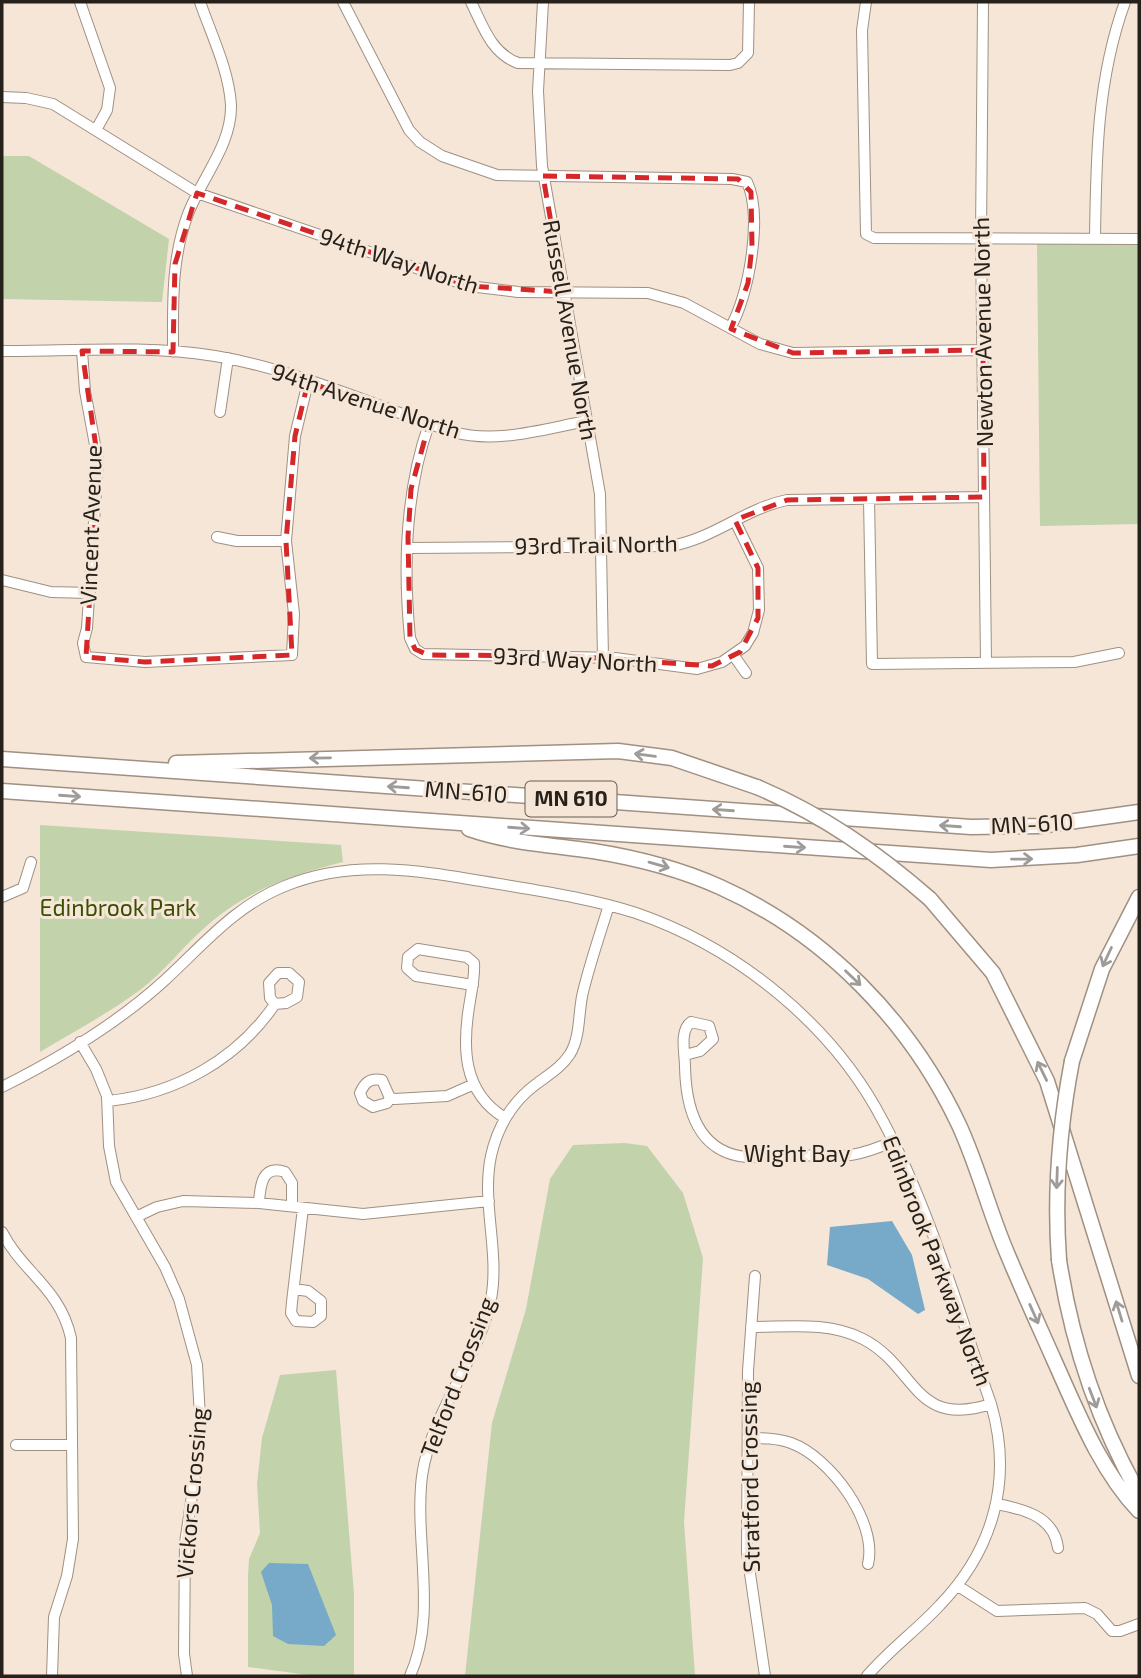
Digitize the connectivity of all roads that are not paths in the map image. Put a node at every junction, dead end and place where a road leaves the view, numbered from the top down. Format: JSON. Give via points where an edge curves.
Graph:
{"nodes":[{"id":1,"x":80,"y":2,"type":"edge"},
{"id":2,"x":200,"y":2,"type":"edge"},
{"id":3,"x":343,"y":2,"type":"edge"},
{"id":4,"x":471,"y":2,"type":"edge"},
{"id":5,"x":543,"y":2,"type":"edge"},
{"id":6,"x":749,"y":2,"type":"edge"},
{"id":7,"x":866,"y":2,"type":"edge"},
{"id":8,"x":983,"y":2,"type":"edge"},
{"id":9,"x":1125,"y":2,"type":"edge"},
{"id":10,"x":538,"y":64,"type":"junction"},
{"id":11,"x":2,"y":97,"type":"edge"},
{"id":12,"x":96,"y":131,"type":"junction"},
{"id":13,"x":543,"y":176,"type":"junction"},
{"id":14,"x":197,"y":192,"type":"junction"},
{"id":15,"x":981,"y":237,"type":"junction"},
{"id":16,"x":1096,"y":239,"type":"junction"},
{"id":17,"x":1139,"y":239,"type":"edge"},
{"id":18,"x":563,"y":292,"type":"junction"},
{"id":19,"x":730,"y":328,"type":"junction"},
{"id":20,"x":983,"y":350,"type":"junction"},
{"id":21,"x":2,"y":351,"type":"edge"},
{"id":22,"x":82,"y":351,"type":"junction"},
{"id":23,"x":173,"y":352,"type":"junction"},
{"id":24,"x":228,"y":358,"type":"junction"},
{"id":25,"x":308,"y":382,"type":"junction"},
{"id":26,"x":220,"y":412,"type":"dead end"},
{"id":27,"x":587,"y":421,"type":"junction"},
{"id":28,"x":429,"y":424,"type":"junction"},
{"id":29,"x":984,"y":497,"type":"junction"},
{"id":30,"x":869,"y":499,"type":"junction"},
{"id":31,"x":736,"y":521,"type":"junction"},
{"id":32,"x":217,"y":537,"type":"dead end"},
{"id":33,"x":286,"y":541,"type":"junction"},
{"id":34,"x":603,"y":547,"type":"junction"},
{"id":35,"x":408,"y":548,"type":"junction"},
{"id":36,"x":2,"y":580,"type":"edge"},
{"id":37,"x":90,"y":593,"type":"junction"},
{"id":38,"x":1119,"y":653,"type":"dead end"},
{"id":39,"x":734,"y":656,"type":"junction"},
{"id":40,"x":603,"y":658,"type":"junction"},
{"id":41,"x":986,"y":663,"type":"junction"},
{"id":42,"x":746,"y":673,"type":"dead end"},
{"id":43,"x":2,"y":757,"type":"edge"},
{"id":44,"x":2,"y":791,"type":"edge"},
{"id":45,"x":1139,"y":812,"type":"edge"},
{"id":46,"x":451,"y":823,"type":"junction"},
{"id":47,"x":1139,"y":846,"type":"edge"},
{"id":48,"x":31,"y":862,"type":"dead end"},
{"id":49,"x":2,"y":897,"type":"edge"},
{"id":50,"x":1139,"y":897,"type":"edge"},
{"id":51,"x":608,"y":905,"type":"junction"},
{"id":52,"x":473,"y":985,"type":"junction"},
{"id":53,"x":275,"y":1004,"type":"dead end"},
{"id":54,"x":80,"y":1042,"type":"junction"},
{"id":55,"x":685,"y":1055,"type":"dead end"},
{"id":56,"x":472,"y":1085,"type":"junction"},
{"id":57,"x":2,"y":1087,"type":"edge"},
{"id":58,"x":390,"y":1098,"type":"dead end"},
{"id":59,"x":108,"y":1101,"type":"junction"},
{"id":60,"x":505,"y":1118,"type":"junction"},
{"id":61,"x":894,"y":1141,"type":"junction"},
{"id":62,"x":489,"y":1201,"type":"junction"},
{"id":63,"x":259,"y":1203,"type":"junction"},
{"id":64,"x":292,"y":1206,"type":"junction"},
{"id":65,"x":303,"y":1208,"type":"junction"},
{"id":66,"x":136,"y":1217,"type":"junction"},
{"id":67,"x":2,"y":1232,"type":"edge"},
{"id":68,"x":755,"y":1276,"type":"dead end"},
{"id":69,"x":294,"y":1289,"type":"dead end"},
{"id":70,"x":751,"y":1327,"type":"junction"},
{"id":71,"x":1139,"y":1376,"type":"edge"},
{"id":72,"x":991,"y":1404,"type":"junction"},
{"id":73,"x":748,"y":1438,"type":"junction"},
{"id":74,"x":72,"y":1445,"type":"junction"},
{"id":75,"x":16,"y":1446,"type":"dead end"},
{"id":76,"x":1139,"y":1494,"type":"edge"},
{"id":77,"x":997,"y":1504,"type":"junction"},
{"id":78,"x":1139,"y":1511,"type":"edge"},
{"id":79,"x":1058,"y":1548,"type":"dead end"},
{"id":80,"x":869,"y":1564,"type":"dead end"},
{"id":81,"x":958,"y":1586,"type":"junction"},
{"id":82,"x":1139,"y":1624,"type":"edge"},
{"id":83,"x":52,"y":1676,"type":"edge"},
{"id":84,"x":187,"y":1676,"type":"edge"},
{"id":85,"x":410,"y":1676,"type":"edge"},
{"id":86,"x":765,"y":1676,"type":"edge"},
{"id":87,"x":867,"y":1676,"type":"edge"}],
"edges":[{"from":1,"to":12,"type":"street","via":[[110,89],[107,110]]},
{"from":2,"to":14,"type":"street","via":[[231,106],[225,138]]},
{"from":3,"to":13,"type":"street","via":[[401,117],[421,142],[482,172]]},
{"from":4,"to":10,"type":"street","via":[[500,54],[518,63]]},
{"from":5,"to":10,"type":"street","name":"Russell Avenue North"},
{"from":6,"to":10,"type":"street","via":[[750,45],[744,59],[730,65]]},
{"from":7,"to":15,"type":"street","via":[[862,30],[866,234]]},
{"from":8,"to":15,"type":"street","name":"Newton Avenue North"},
{"from":9,"to":16,"type":"street","via":[[1100,108]]},
{"from":10,"to":13,"type":"street","name":"Russell Avenue North"},
{"from":11,"to":12,"type":"street","name":"94th Way North","via":[[53,104]]},
{"from":12,"to":14,"type":"street","name":"94th Way North"},
{"from":13,"to":18,"type":"street","name":"Russell Avenue North"},
{"from":13,"to":19,"type":"street","via":[[747,182],[751,265],[743,302]]},
{"from":14,"to":18,"type":"street","name":"94th Way North","via":[[469,286]]},
{"from":14,"to":23,"type":"street","via":[[175,264]]},
{"from":15,"to":16,"type":"street"},
{"from":15,"to":20,"type":"street","name":"Newton Avenue North"},
{"from":16,"to":17,"type":"street"},
{"from":18,"to":19,"type":"street","name":"94th Way North","via":[[667,297]]},
{"from":18,"to":27,"type":"street","name":"Russell Avenue North"},
{"from":19,"to":20,"type":"street","name":"94th Way North","via":[[760,344],[793,352]]},
{"from":20,"to":29,"type":"street","name":"Newton Avenue North"},
{"from":21,"to":22,"type":"street","name":"94th Avenue North"},
{"from":22,"to":23,"type":"street","name":"94th Avenue North"},
{"from":22,"to":37,"type":"street","name":"Vincent Avenue","via":[[98,461]]},
{"from":23,"to":24,"type":"street","name":"94th Avenue North"},
{"from":24,"to":25,"type":"street","name":"94th Avenue North"},
{"from":24,"to":26,"type":"street"},
{"from":25,"to":28,"type":"street","name":"94th Avenue North"},
{"from":25,"to":33,"type":"street","via":[[295,436]]},
{"from":27,"to":28,"type":"street","name":"94th Avenue North","via":[[491,438]]},
{"from":27,"to":34,"type":"street","name":"Russell Avenue North","via":[[600,494]]},
{"from":28,"to":35,"type":"street","via":[[411,489]]},
{"from":29,"to":30,"type":"street","name":"93rd Trail North"},
{"from":29,"to":41,"type":"street","name":"Newton Avenue North"},
{"from":30,"to":31,"type":"street","name":"93rd Trail North","via":[[787,500]]},
{"from":30,"to":41,"type":"street","via":[[872,664]]},
{"from":31,"to":34,"type":"street","name":"93rd Trail North","via":[[708,536],[671,546]]},
{"from":31,"to":39,"type":"street","via":[[758,568],[759,610],[753,633]]},
{"from":32,"to":33,"type":"street"},
{"from":33,"to":37,"type":"street","name":"Vincent Avenue","via":[[294,614],[292,655],[145,662],[86,657],[83,643]]},
{"from":34,"to":35,"type":"street","name":"93rd Trail North"},
{"from":34,"to":40,"type":"street","name":"Russell Avenue North"},
{"from":35,"to":40,"type":"street","name":"93rd Way North","via":[[409,631],[415,649],[436,656]]},
{"from":36,"to":37,"type":"street","via":[[51,592]]},
{"from":38,"to":41,"type":"street","via":[[1074,662]]},
{"from":39,"to":40,"type":"street","name":"93rd Way North","via":[[697,669]]},
{"from":39,"to":42,"type":"street"},
{"from":45,"to":43,"type":"highway","name":"MN-610","number":"MN 610","one_way":true,"via":[[1040,826],[971,827]]},
{"from":71,"to":43,"type":"highway","one_way":true,"bridge":true,"via":[[1046,1081],[993,974],[930,899],[889,863],[804,808],[672,758],[618,751],[214,763]]},
{"from":44,"to":46,"type":"highway","name":"MN-610","number":"MN 610","one_way":true},
{"from":46,"to":47,"type":"highway","name":"MN-610","number":"MN 610","one_way":true,"via":[[991,860]]},
{"from":46,"to":78,"type":"highway","one_way":true,"via":[[493,837],[667,867],[719,887],[789,925],[852,976],[907,1038],[948,1103],[1006,1252],[1086,1429],[1122,1493]]},
{"from":48,"to":49,"type":"street","via":[[23,888]]},
{"from":50,"to":76,"type":"highway","one_way":true,"bridge":true,"via":[[1102,969],[1072,1061],[1057,1160],[1055,1208],[1059,1260],[1075,1340],[1104,1425]]},
{"from":51,"to":54,"type":"street","name":"Edinbrook Parkway North","via":[[402,869],[353,869],[306,878],[236,913],[147,995]]},
{"from":51,"to":60,"type":"street","name":"Telford Crossing","via":[[582,993],[573,1049]]},
{"from":51,"to":61,"type":"street","name":"Edinbrook Parkway North","via":[[662,923],[702,943],[783,998],[849,1068]]},
{"from":52,"to":52,"type":"street","via":[[416,976],[407,968],[408,957],[418,949],[467,957],[474,963]]},
{"from":52,"to":56,"type":"street","via":[[467,1026]]},
{"from":53,"to":59,"type":"street","via":[[234,1049],[192,1077],[144,1096]]},
{"from":54,"to":57,"type":"street","name":"Edinbrook Parkway North"},
{"from":54,"to":59,"type":"street","name":"Vickors Crossing"},
{"from":55,"to":61,"type":"street","name":"Wight Bay","via":[[693,1121],[724,1151],[751,1158],[800,1155],[837,1159]]},
{"from":56,"to":58,"type":"street","via":[[447,1096]]},
{"from":56,"to":60,"type":"street","via":[[488,1107]]},
{"from":59,"to":66,"type":"street","name":"Vickors Crossing","via":[[110,1164]]},
{"from":60,"to":62,"type":"street","name":"Telford Crossing","via":[[491,1156]]},
{"from":61,"to":72,"type":"street","name":"Edinbrook Parkway North"},
{"from":62,"to":65,"type":"street","via":[[363,1214]]},
{"from":62,"to":85,"type":"street","name":"Telford Crossing","via":[[491,1298],[435,1429],[422,1475],[423,1606],[421,1639]]},
{"from":63,"to":64,"type":"street"},
{"from":63,"to":64,"type":"street","via":[[262,1180],[278,1169],[292,1183]]},
{"from":63,"to":66,"type":"street","via":[[183,1201]]},
{"from":64,"to":65,"type":"street"},
{"from":65,"to":69,"type":"street"},
{"from":66,"to":84,"type":"street","name":"Vickors Crossing","via":[[166,1267],[197,1365],[201,1434],[185,1543]]},
{"from":67,"to":74,"type":"street","via":[[54,1295],[68,1323]]},
{"from":68,"to":70,"type":"street","name":"Stratford Crossing"},
{"from":70,"to":72,"type":"street","via":[[850,1333],[874,1347],[932,1404],[965,1411]]},
{"from":70,"to":73,"type":"street","name":"Stratford Crossing"},
{"from":72,"to":77,"type":"street","name":"Edinbrook Parkway North","via":[[1001,1454]]},
{"from":73,"to":80,"type":"street","via":[[792,1443],[818,1461],[864,1520],[871,1542]]},
{"from":73,"to":86,"type":"street","name":"Stratford Crossing","via":[[747,1553]]},
{"from":74,"to":75,"type":"street"},
{"from":74,"to":83,"type":"street","via":[[73,1539],[54,1617]]},
{"from":77,"to":79,"type":"street","via":[[1040,1516]]},
{"from":77,"to":81,"type":"street","name":"Edinbrook Parkway North","via":[[978,1556]]},
{"from":81,"to":82,"type":"street","via":[[997,1611],[1085,1608],[1112,1631]]},
{"from":81,"to":87,"type":"street","name":"Edinbrook Parkway North"}]}
